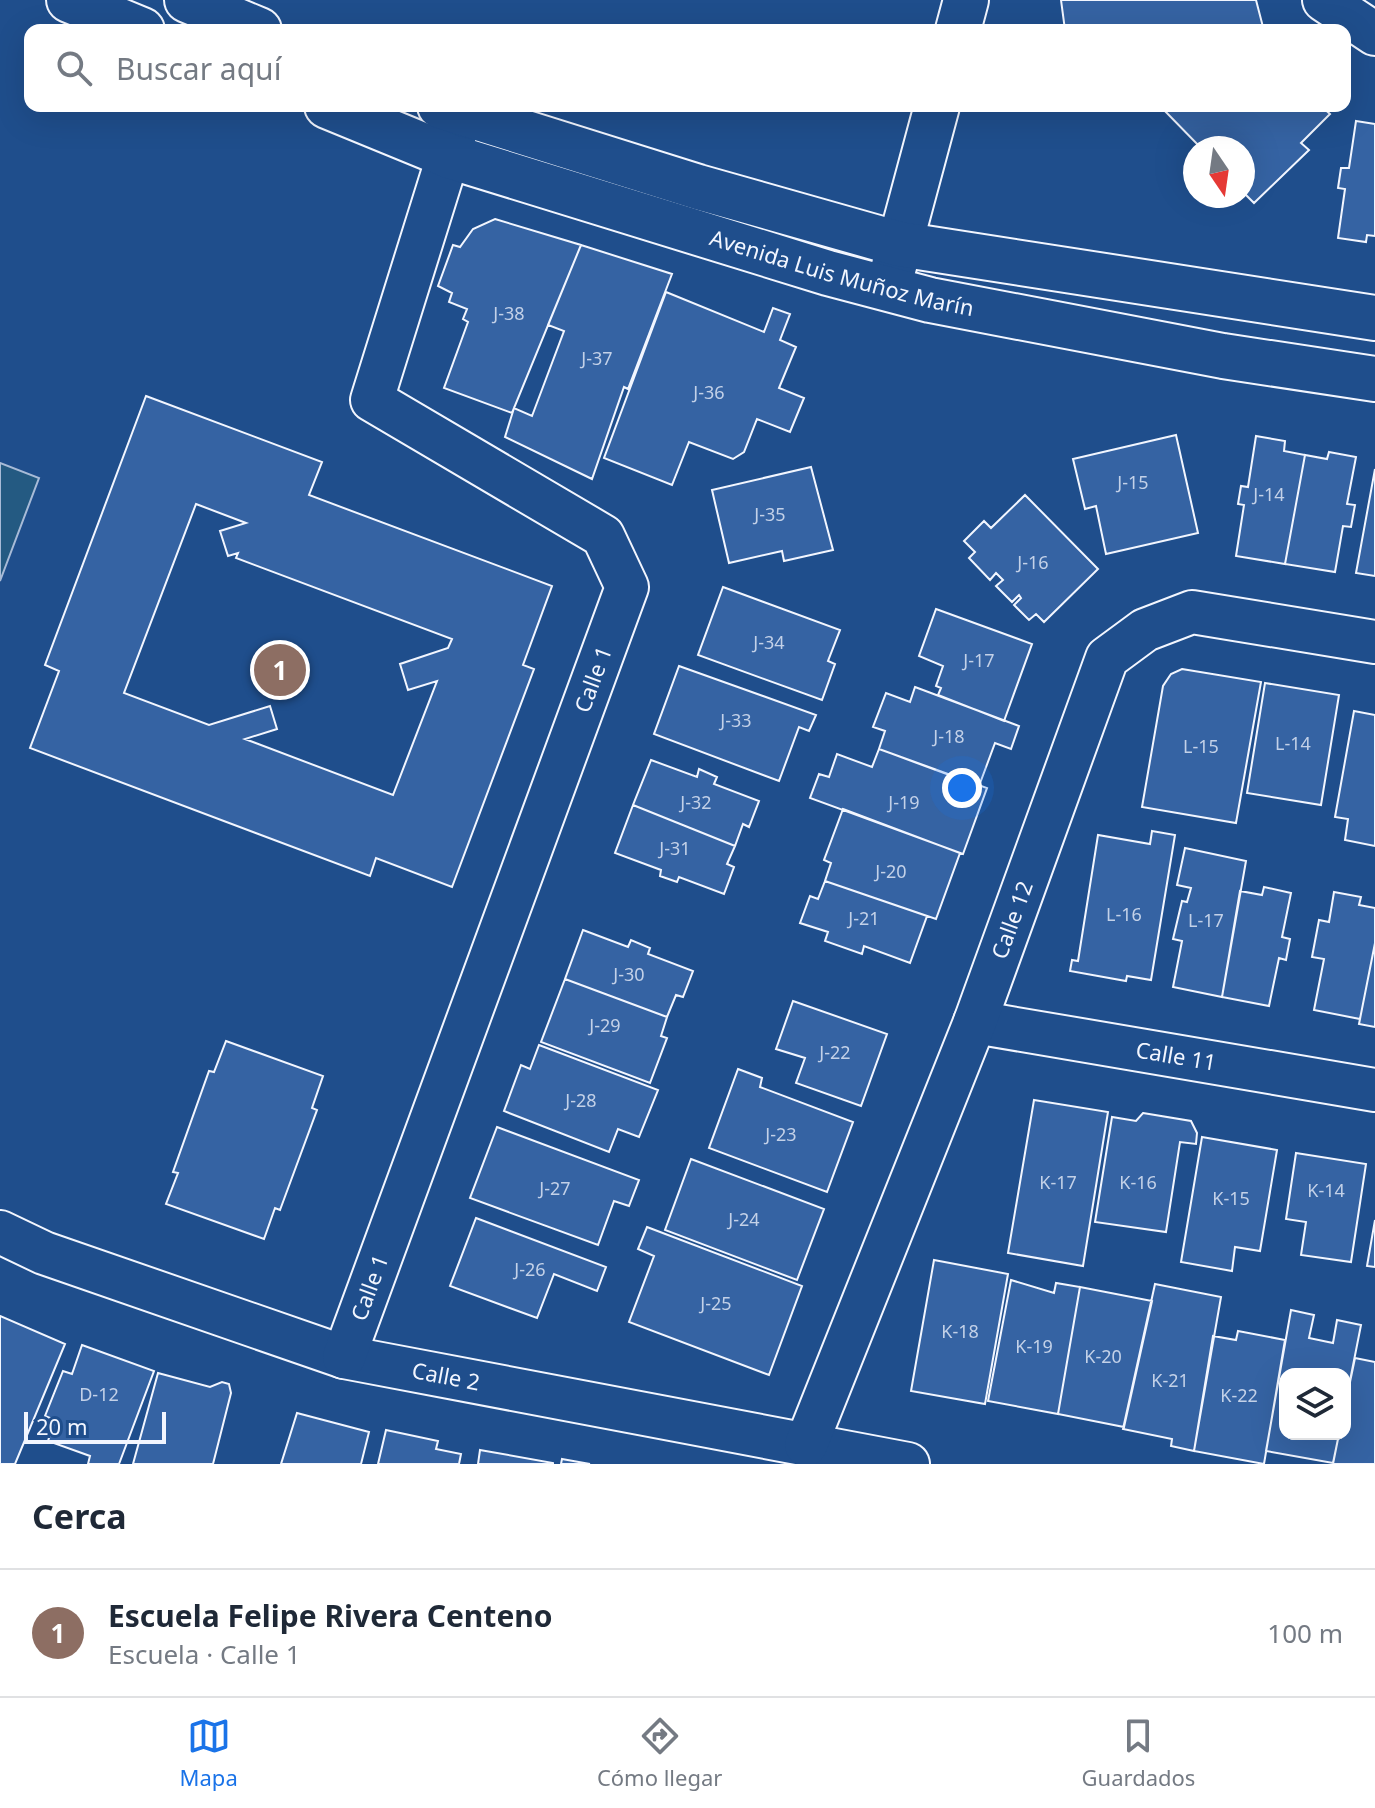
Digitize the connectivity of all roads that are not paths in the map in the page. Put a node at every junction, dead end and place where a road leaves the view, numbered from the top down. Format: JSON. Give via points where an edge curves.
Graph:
{"nodes":[{"id":1,"x":69,"y":0,"type":"edge"},
{"id":2,"x":187,"y":0,"type":"edge"},
{"id":3,"x":966,"y":0,"type":"edge"},
{"id":4,"x":1324,"y":0,"type":"edge"},
{"id":5,"x":127,"y":24,"type":"edge"},
{"id":6,"x":245,"y":24,"type":"edge"},
{"id":7,"x":960,"y":24,"type":"edge"},
{"id":8,"x":1375,"y":34,"type":"edge"},
{"id":9,"x":342,"y":112,"type":"edge"},
{"id":10,"x":450,"y":112,"type":"edge"},
{"id":11,"x":457,"y":112,"type":"edge"},
{"id":12,"x":935,"y":112,"type":"edge"},
{"id":13,"x":449,"y":156,"type":"junction"},
{"id":14,"x":899,"y":244,"type":"junction"},
{"id":15,"x":888,"y":288,"type":"junction"},
{"id":16,"x":1375,"y":318,"type":"edge"},
{"id":17,"x":1375,"y":379,"type":"edge"},
{"id":18,"x":1375,"y":642,"type":"edge"},
{"id":19,"x":975,"y":1022,"type":"junction"},
{"id":20,"x":1375,"y":1090,"type":"edge"},
{"id":21,"x":0,"y":1232,"type":"edge"},
{"id":22,"x":344,"y":1357,"type":"junction"},
{"id":23,"x":806,"y":1445,"type":"junction"},
{"id":24,"x":908,"y":1464,"type":"edge"}],
"edges":[{"from":1,"to":5,"type":"main road"},
{"from":2,"to":6,"type":"main road"},
{"from":3,"to":7,"type":"main road"},
{"from":4,"to":8,"type":"street"},
{"from":9,"to":13,"type":"main road","name":"Avenida Luis Muñoz Marín"},
{"from":10,"to":13,"type":"street","name":"Calle 1"},
{"from":11,"to":14,"type":"main road","name":"Avenida Luis Muñoz Marín"},
{"from":12,"to":14,"type":"main road"},
{"from":13,"to":15,"type":"main road","name":"Avenida Luis Muñoz Marín"},
{"from":13,"to":22,"type":"street","name":"Calle 1","via":[[372,400],[603,536],[627,587]]},
{"from":14,"to":15,"type":"main road"},
{"from":14,"to":16,"type":"main road","name":"Avenida Luis Muñoz Marín"},
{"from":15,"to":17,"type":"main road","name":"Avenida Luis Muñoz Marín","via":[[1223,356]]},
{"from":18,"to":19,"type":"street","name":"Calle 12","via":[[1192,612],[1145,630],[1107,658]]},
{"from":19,"to":20,"type":"street","name":"Calle 11"},
{"from":19,"to":23,"type":"street","name":"Calle 12"},
{"from":21,"to":22,"type":"street","name":"Calle 2","via":[[44,1253]]},
{"from":22,"to":23,"type":"street","name":"Calle 2"},
{"from":23,"to":24,"type":"street","name":"Calle 2"}]}
